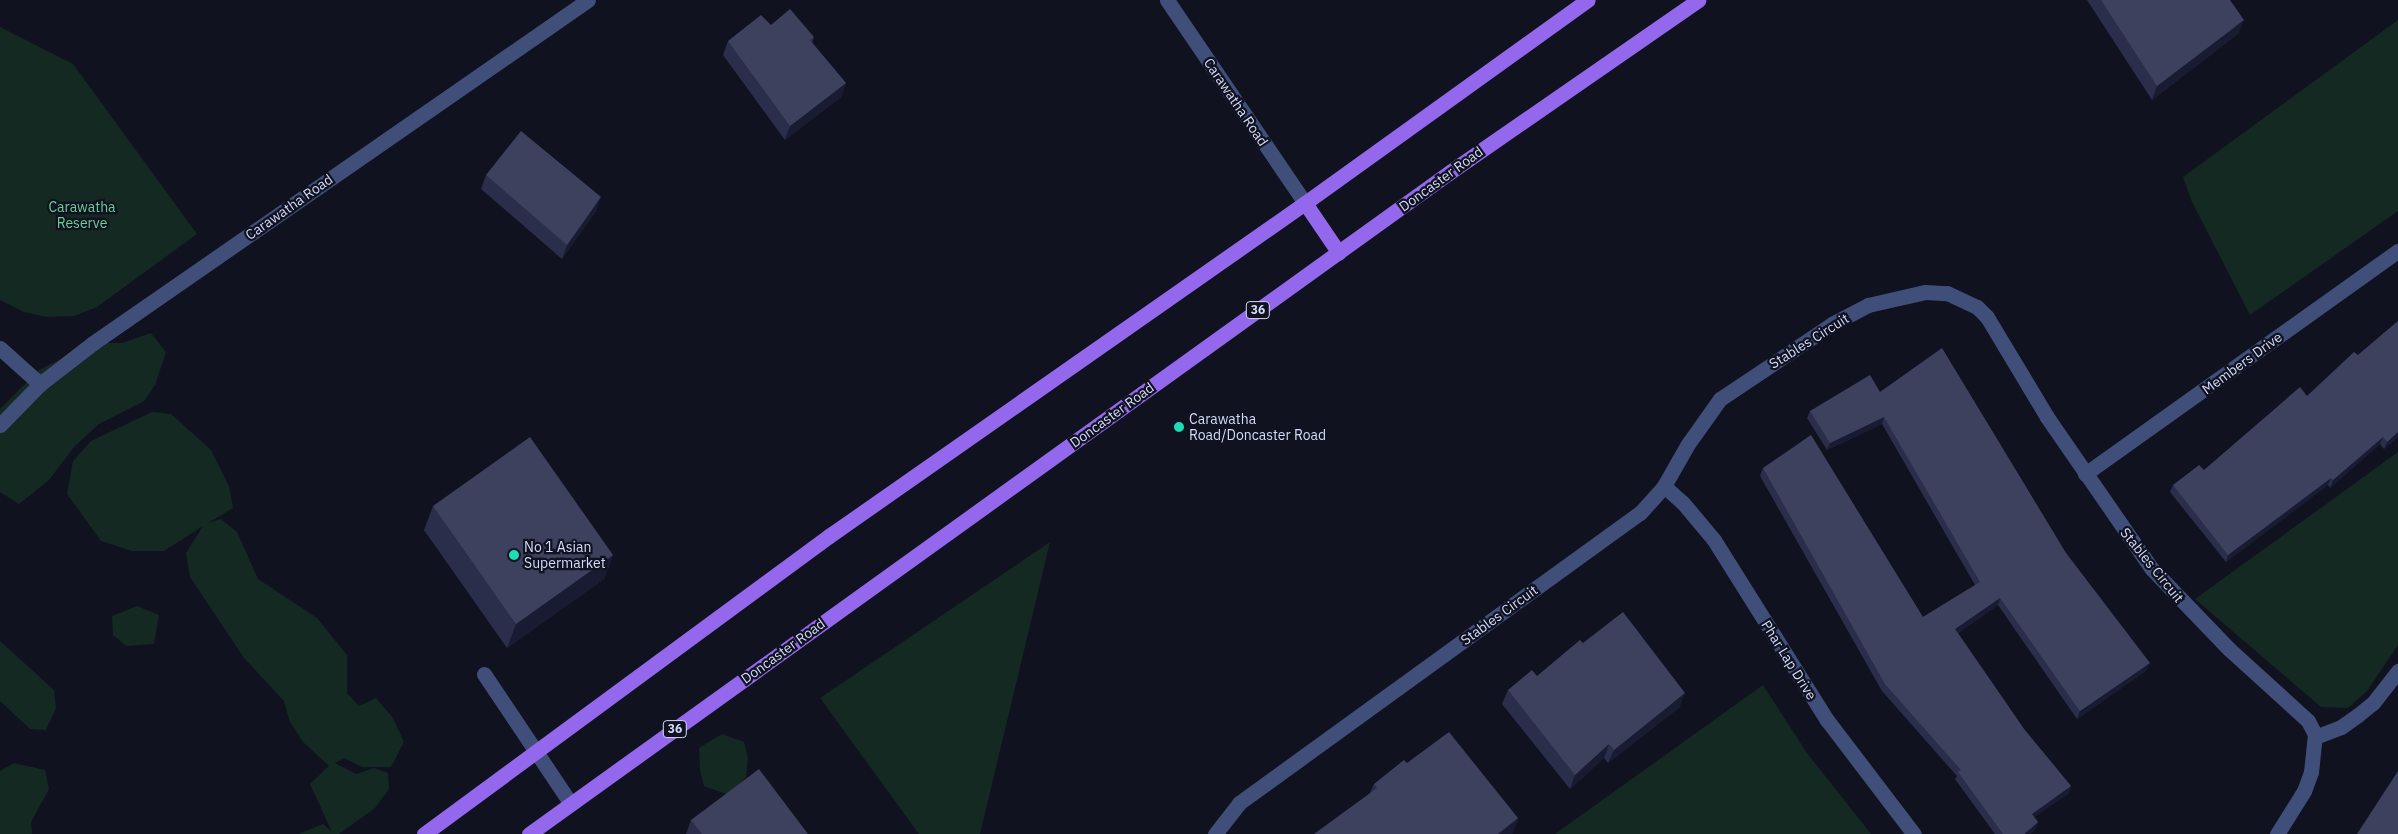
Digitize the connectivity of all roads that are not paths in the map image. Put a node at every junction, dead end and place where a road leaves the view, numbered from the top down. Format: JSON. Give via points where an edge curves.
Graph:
{"nodes":[{"id":1,"x":588,"y":0,"type":"edge"},
{"id":2,"x":1167,"y":0,"type":"edge"},
{"id":3,"x":1588,"y":0,"type":"edge"},
{"id":4,"x":1698,"y":0,"type":"edge"},
{"id":5,"x":1305,"y":203,"type":"junction"},
{"id":6,"x":2398,"y":251,"type":"edge"},
{"id":7,"x":1339,"y":252,"type":"junction"},
{"id":8,"x":0,"y":348,"type":"edge"},
{"id":9,"x":40,"y":384,"type":"junction"},
{"id":10,"x":0,"y":425,"type":"edge"},
{"id":11,"x":2086,"y":474,"type":"junction"},
{"id":12,"x":1664,"y":486,"type":"junction"},
{"id":13,"x":2398,"y":671,"type":"edge"},
{"id":14,"x":484,"y":674,"type":"dead end"},
{"id":15,"x":2314,"y":737,"type":"junction"},
{"id":16,"x":536,"y":752,"type":"junction"},
{"id":17,"x":571,"y":804,"type":"junction"},
{"id":18,"x":424,"y":834,"type":"edge"},
{"id":19,"x":529,"y":834,"type":"edge"},
{"id":20,"x":1215,"y":834,"type":"edge"},
{"id":21,"x":1914,"y":834,"type":"edge"},
{"id":22,"x":2277,"y":834,"type":"edge"}],
"edges":[{"from":1,"to":9,"type":"street","name":"Carawatha Road","via":[[93,343]]},
{"from":2,"to":5,"type":"street","name":"Carawatha Road"},
{"from":3,"to":5,"type":"main road"},
{"from":4,"to":7,"type":"main road","name":"Doncaster Road","number":"36"},
{"from":5,"to":7,"type":"main road"},
{"from":5,"to":16,"type":"main road","via":[[829,536]]},
{"from":6,"to":11,"type":"street","name":"Members Drive"},
{"from":7,"to":17,"type":"main road","name":"Doncaster Road","number":"36"},
{"from":8,"to":9,"type":"street"},
{"from":9,"to":10,"type":"street","name":"Carawatha Road"},
{"from":11,"to":12,"type":"street","name":"Stables Circuit","via":[[1987,318],[1977,307],[1947,293],[1925,292],[1868,306],[1832,324],[1720,399],[1693,436]]},
{"from":11,"to":15,"type":"street","name":"Stables Circuit","via":[[2152,569],[2229,649],[2295,707],[2308,721]]},
{"from":12,"to":20,"type":"street","name":"Stables Circuit","via":[[1640,513],[1239,803]]},
{"from":12,"to":21,"type":"street","name":"Phar Lap Drive","via":[[1683,502],[1714,540],[1827,720]]},
{"from":13,"to":15,"type":"street","via":[[2373,703],[2358,715],[2341,727]]},
{"from":14,"to":16,"type":"street"},
{"from":15,"to":22,"type":"street","name":"Stables Circuit","via":[[2313,765],[2304,791]]},
{"from":16,"to":17,"type":"street"},
{"from":16,"to":18,"type":"main road"},
{"from":17,"to":19,"type":"main road","name":"Doncaster Road","number":"36"}]}
